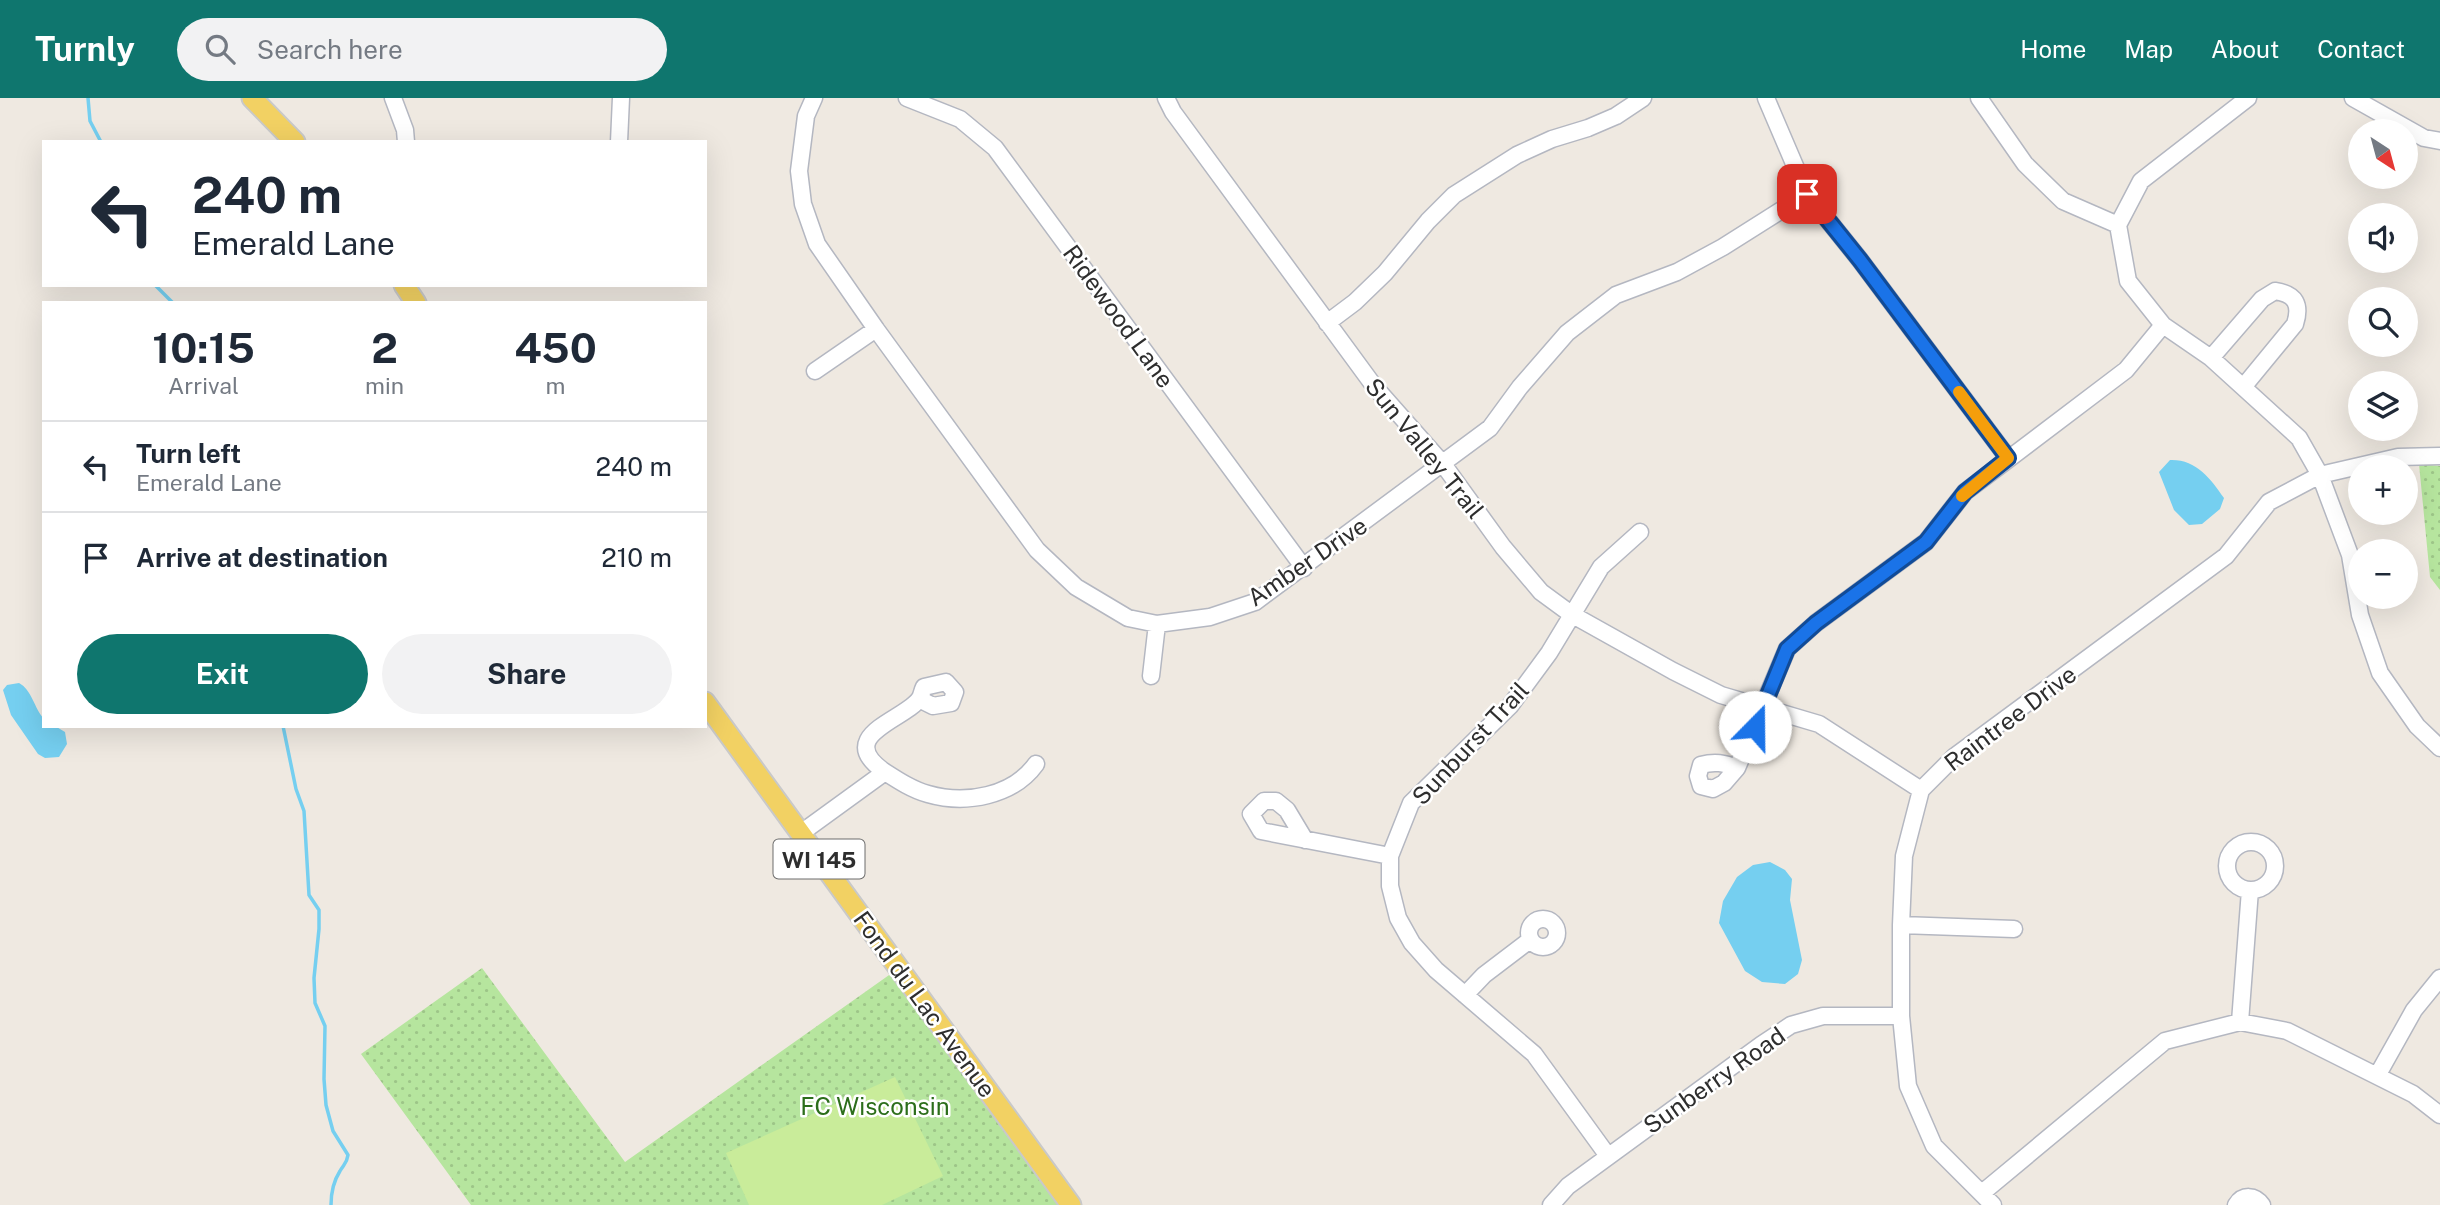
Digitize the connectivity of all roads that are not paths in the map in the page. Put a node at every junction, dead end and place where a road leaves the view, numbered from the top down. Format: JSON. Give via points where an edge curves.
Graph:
{"nodes":[{"id":1,"x":252,"y":98,"type":"edge"},
{"id":2,"x":266,"y":98,"type":"edge"},
{"id":3,"x":393,"y":98,"type":"edge"},
{"id":4,"x":621,"y":98,"type":"edge"},
{"id":5,"x":814,"y":98,"type":"edge"},
{"id":6,"x":907,"y":98,"type":"edge"},
{"id":7,"x":1166,"y":98,"type":"edge"},
{"id":8,"x":1643,"y":98,"type":"edge"},
{"id":9,"x":1766,"y":98,"type":"edge"},
{"id":10,"x":1979,"y":98,"type":"edge"},
{"id":11,"x":2248,"y":98,"type":"edge"},
{"id":12,"x":2353,"y":98,"type":"edge"},
{"id":13,"x":294,"y":140,"type":"edge"},
{"id":14,"x":295,"y":140,"type":"edge"},
{"id":15,"x":406,"y":140,"type":"edge"},
{"id":16,"x":619,"y":140,"type":"edge"},
{"id":17,"x":2440,"y":141,"type":"edge"},
{"id":18,"x":1807,"y":194,"type":"junction"},
{"id":19,"x":2118,"y":225,"type":"junction"},
{"id":20,"x":1327,"y":323,"type":"junction"},
{"id":21,"x":2163,"y":325,"type":"junction"},
{"id":22,"x":876,"y":329,"type":"junction"},
{"id":23,"x":2211,"y":358,"type":"junction"},
{"id":24,"x":816,"y":370,"type":"dead end"},
{"id":25,"x":2244,"y":386,"type":"junction"},
{"id":26,"x":2440,"y":456,"type":"edge"},
{"id":27,"x":2008,"y":458,"type":"junction"},
{"id":28,"x":1443,"y":464,"type":"junction"},
{"id":29,"x":2320,"y":475,"type":"junction"},
{"id":30,"x":1640,"y":532,"type":"dead end"},
{"id":31,"x":1304,"y":568,"type":"junction"},
{"id":32,"x":1571,"y":614,"type":"junction"},
{"id":33,"x":1157,"y":624,"type":"junction"},
{"id":34,"x":1151,"y":676,"type":"dead end"},
{"id":35,"x":919,"y":699,"type":"dead end"},
{"id":36,"x":707,"y":705,"type":"edge"},
{"id":37,"x":1763,"y":707,"type":"junction"},
{"id":38,"x":2440,"y":748,"type":"edge"},
{"id":39,"x":1036,"y":764,"type":"dead end"},
{"id":40,"x":1737,"y":768,"type":"dead end"},
{"id":41,"x":885,"y":772,"type":"junction"},
{"id":42,"x":1921,"y":790,"type":"junction"},
{"id":43,"x":801,"y":833,"type":"junction"},
{"id":44,"x":1305,"y":840,"type":"dead end"},
{"id":45,"x":1390,"y":856,"type":"junction"},
{"id":46,"x":2250,"y":890,"type":"dead end"},
{"id":47,"x":1901,"y":925,"type":"junction"},
{"id":48,"x":2014,"y":929,"type":"dead end"},
{"id":49,"x":1530,"y":940,"type":"dead end"},
{"id":50,"x":2440,"y":978,"type":"edge"},
{"id":51,"x":1465,"y":995,"type":"junction"},
{"id":52,"x":1901,"y":1016,"type":"junction"},
{"id":53,"x":2241,"y":1023,"type":"junction"},
{"id":54,"x":2377,"y":1076,"type":"junction"},
{"id":55,"x":2440,"y":1115,"type":"edge"},
{"id":56,"x":1608,"y":1156,"type":"junction"},
{"id":57,"x":1987,"y":1199,"type":"edge"},
{"id":58,"x":1071,"y":1205,"type":"edge"},
{"id":59,"x":1551,"y":1205,"type":"edge"},
{"id":60,"x":2236,"y":1205,"type":"edge"},
{"id":61,"x":2262,"y":1205,"type":"edge"}],
"edges":[{"from":1,"to":13,"type":"main road"},
{"from":2,"to":14,"type":"main road"},
{"from":3,"to":15,"type":"street"},
{"from":4,"to":16,"type":"street"},
{"from":5,"to":22,"type":"street","name":"Amber Drive","via":[[806,116],[799,171],[803,204],[817,244]]},
{"from":6,"to":31,"type":"street","name":"Ridewood Lane","via":[[960,119],[995,148]]},
{"from":7,"to":20,"type":"street","name":"Sun Valley Trail"},
{"from":8,"to":20,"type":"street","via":[[1616,116],[1517,155],[1454,195],[1385,273]]},
{"from":9,"to":18,"type":"street"},
{"from":10,"to":19,"type":"street","via":[[2025,164],[2063,201]]},
{"from":11,"to":19,"type":"street","via":[[2141,181]]},
{"from":12,"to":17,"type":"street","via":[[2424,138]]},
{"from":18,"to":27,"type":"street"},
{"from":18,"to":28,"type":"street","name":"Amber Drive","via":[[1677,272],[1616,295],[1567,333],[1490,428]]},
{"from":19,"to":21,"type":"street","via":[[2128,281]]},
{"from":20,"to":28,"type":"street","name":"Sun Valley Trail","via":[[1374,386]]},
{"from":21,"to":23,"type":"street"},
{"from":21,"to":27,"type":"street","via":[[2126,370]]},
{"from":22,"to":24,"type":"street"},
{"from":22,"to":33,"type":"street","name":"Amber Drive","via":[[1037,550],[1076,587],[1128,618]]},
{"from":23,"to":25,"type":"street"},
{"from":23,"to":25,"type":"street","via":[[2262,299],[2275,291],[2286,293],[2299,312],[2295,324]]},
{"from":25,"to":29,"type":"street","via":[[2298,438]]},
{"from":26,"to":29,"type":"street","name":"Raintree Drive","via":[[2399,457]]},
{"from":27,"to":37,"type":"street","via":[[1965,492],[1926,542],[1787,649]]},
{"from":28,"to":31,"type":"street","name":"Amber Drive"},
{"from":28,"to":32,"type":"street","name":"Sun Valley Trail","via":[[1541,592]]},
{"from":29,"to":38,"type":"street","via":[[2350,555],[2360,615],[2380,673],[2417,726]]},
{"from":29,"to":42,"type":"street","name":"Raintree Drive","via":[[2269,502],[2227,556],[1954,757]]},
{"from":30,"to":32,"type":"street","name":"Sunburst Trail","via":[[1601,567]]},
{"from":31,"to":33,"type":"street","name":"Amber Drive","via":[[1255,602],[1210,617]]},
{"from":32,"to":37,"type":"street","name":"Sun Valley Trail","via":[[1721,695]]},
{"from":32,"to":45,"type":"street","name":"Sunburst Trail","via":[[1510,706],[1411,803]]},
{"from":33,"to":34,"type":"street"},
{"from":35,"to":41,"type":"street","via":[[868,738],[870,757]]},
{"from":36,"to":43,"type":"main road","name":"Fond du Lac Avenue","number":"WI 145"},
{"from":37,"to":40,"type":"street"},
{"from":37,"to":42,"type":"street","name":"Sun Valley Trail","via":[[1819,723]]},
{"from":39,"to":41,"type":"street","via":[[1013,787],[958,799],[929,795]]},
{"from":41,"to":43,"type":"street"},
{"from":42,"to":47,"type":"street","name":"Raintree Drive","via":[[1904,856]]},
{"from":43,"to":58,"type":"main road","name":"Fond du Lac Avenue","number":"WI 145"},
{"from":44,"to":45,"type":"street"},
{"from":45,"to":51,"type":"street","name":"Sunburst Trail","via":[[1390,886],[1398,918],[1412,943]]},
{"from":46,"to":53,"type":"street"},
{"from":47,"to":48,"type":"street"},
{"from":47,"to":52,"type":"street","name":"Raintree Drive"},
{"from":49,"to":51,"type":"street"},
{"from":50,"to":54,"type":"street","via":[[2414,1010]]},
{"from":51,"to":56,"type":"street","name":"Sunburst Trail","via":[[1534,1054]]},
{"from":52,"to":56,"type":"street","name":"Sunberry Road","via":[[1823,1016],[1791,1025]]},
{"from":52,"to":57,"type":"street","name":"Raintree Drive","via":[[1908,1086],[1934,1146]]},
{"from":53,"to":54,"type":"street","via":[[2287,1031]]},
{"from":53,"to":57,"type":"street","via":[[2165,1041]]},
{"from":54,"to":55,"type":"street","via":[[2413,1094]]},
{"from":56,"to":59,"type":"street","name":"Sunberry Road"},
{"from":60,"to":61,"type":"street","via":[[2249,1196]]}]}
